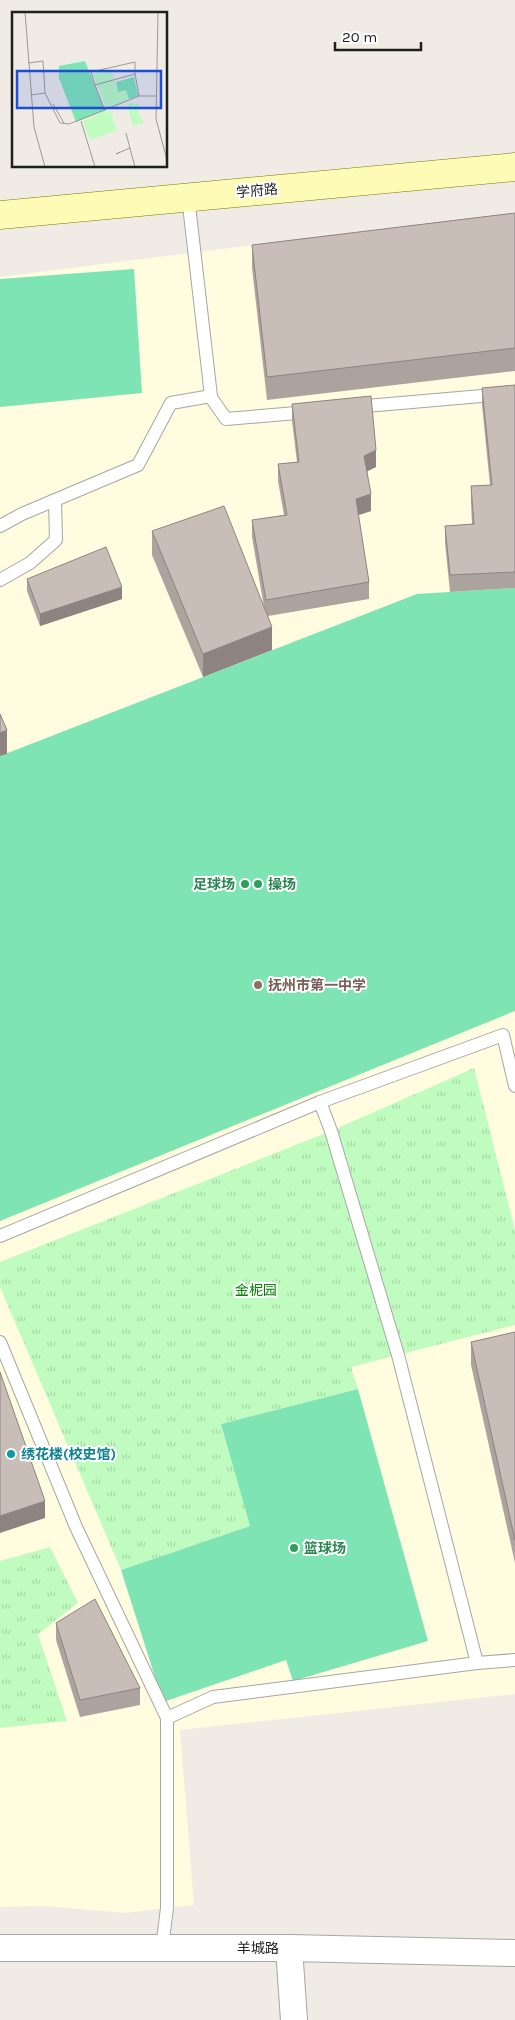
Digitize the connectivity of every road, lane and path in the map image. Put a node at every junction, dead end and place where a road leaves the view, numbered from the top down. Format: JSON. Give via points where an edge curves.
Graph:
{"nodes":[{"id":1,"x":515,"y":167,"type":"edge"},
{"id":2,"x":188,"y":198,"type":"junction"},
{"id":3,"x":0,"y":215,"type":"edge"},
{"id":4,"x":515,"y":392,"type":"edge"},
{"id":5,"x":210,"y":396,"type":"junction"},
{"id":6,"x":346,"y":408,"type":"edge"},
{"id":7,"x":318,"y":411,"type":"edge"},
{"id":8,"x":55,"y":500,"type":"junction"},
{"id":9,"x":0,"y":526,"type":"edge"},
{"id":10,"x":0,"y":580,"type":"edge"},
{"id":11,"x":515,"y":1086,"type":"edge"},
{"id":12,"x":320,"y":1102,"type":"junction"},
{"id":13,"x":0,"y":1236,"type":"edge"},
{"id":14,"x":0,"y":1342,"type":"edge"},
{"id":15,"x":515,"y":1660,"type":"edge"},
{"id":16,"x":477,"y":1663,"type":"junction"},
{"id":17,"x":167,"y":1718,"type":"junction"},
{"id":18,"x":0,"y":1948,"type":"edge"},
{"id":19,"x":162,"y":1948,"type":"junction"},
{"id":20,"x":289,"y":1948,"type":"junction"},
{"id":21,"x":515,"y":1953,"type":"edge"},
{"id":22,"x":294,"y":2020,"type":"edge"}],
"edges":[{"from":1,"to":2,"type":"street","name":"学府路"},
{"from":2,"to":3,"type":"street","name":"学府路"},
{"from":2,"to":5,"type":"lane"},
{"from":4,"to":6,"type":"lane"},
{"from":5,"to":7,"type":"lane","via":[[226,419]]},
{"from":5,"to":8,"type":"lane","via":[[171,403],[138,465]]},
{"from":8,"to":9,"type":"lane"},
{"from":8,"to":10,"type":"lane","via":[[56,540],[30,564]]},
{"from":11,"to":12,"type":"lane","via":[[503,1035]]},
{"from":12,"to":13,"type":"lane"},
{"from":12,"to":16,"type":"lane","via":[[398,1355]]},
{"from":14,"to":17,"type":"lane","via":[[76,1527]]},
{"from":15,"to":16,"type":"lane"},
{"from":16,"to":17,"type":"lane","via":[[213,1697]]},
{"from":17,"to":19,"type":"lane","via":[[167,1908]]},
{"from":18,"to":19,"type":"street","name":"羊城路"},
{"from":19,"to":20,"type":"street","name":"羊城路"},
{"from":20,"to":21,"type":"street","name":"羊城路"},
{"from":20,"to":22,"type":"street"}]}
